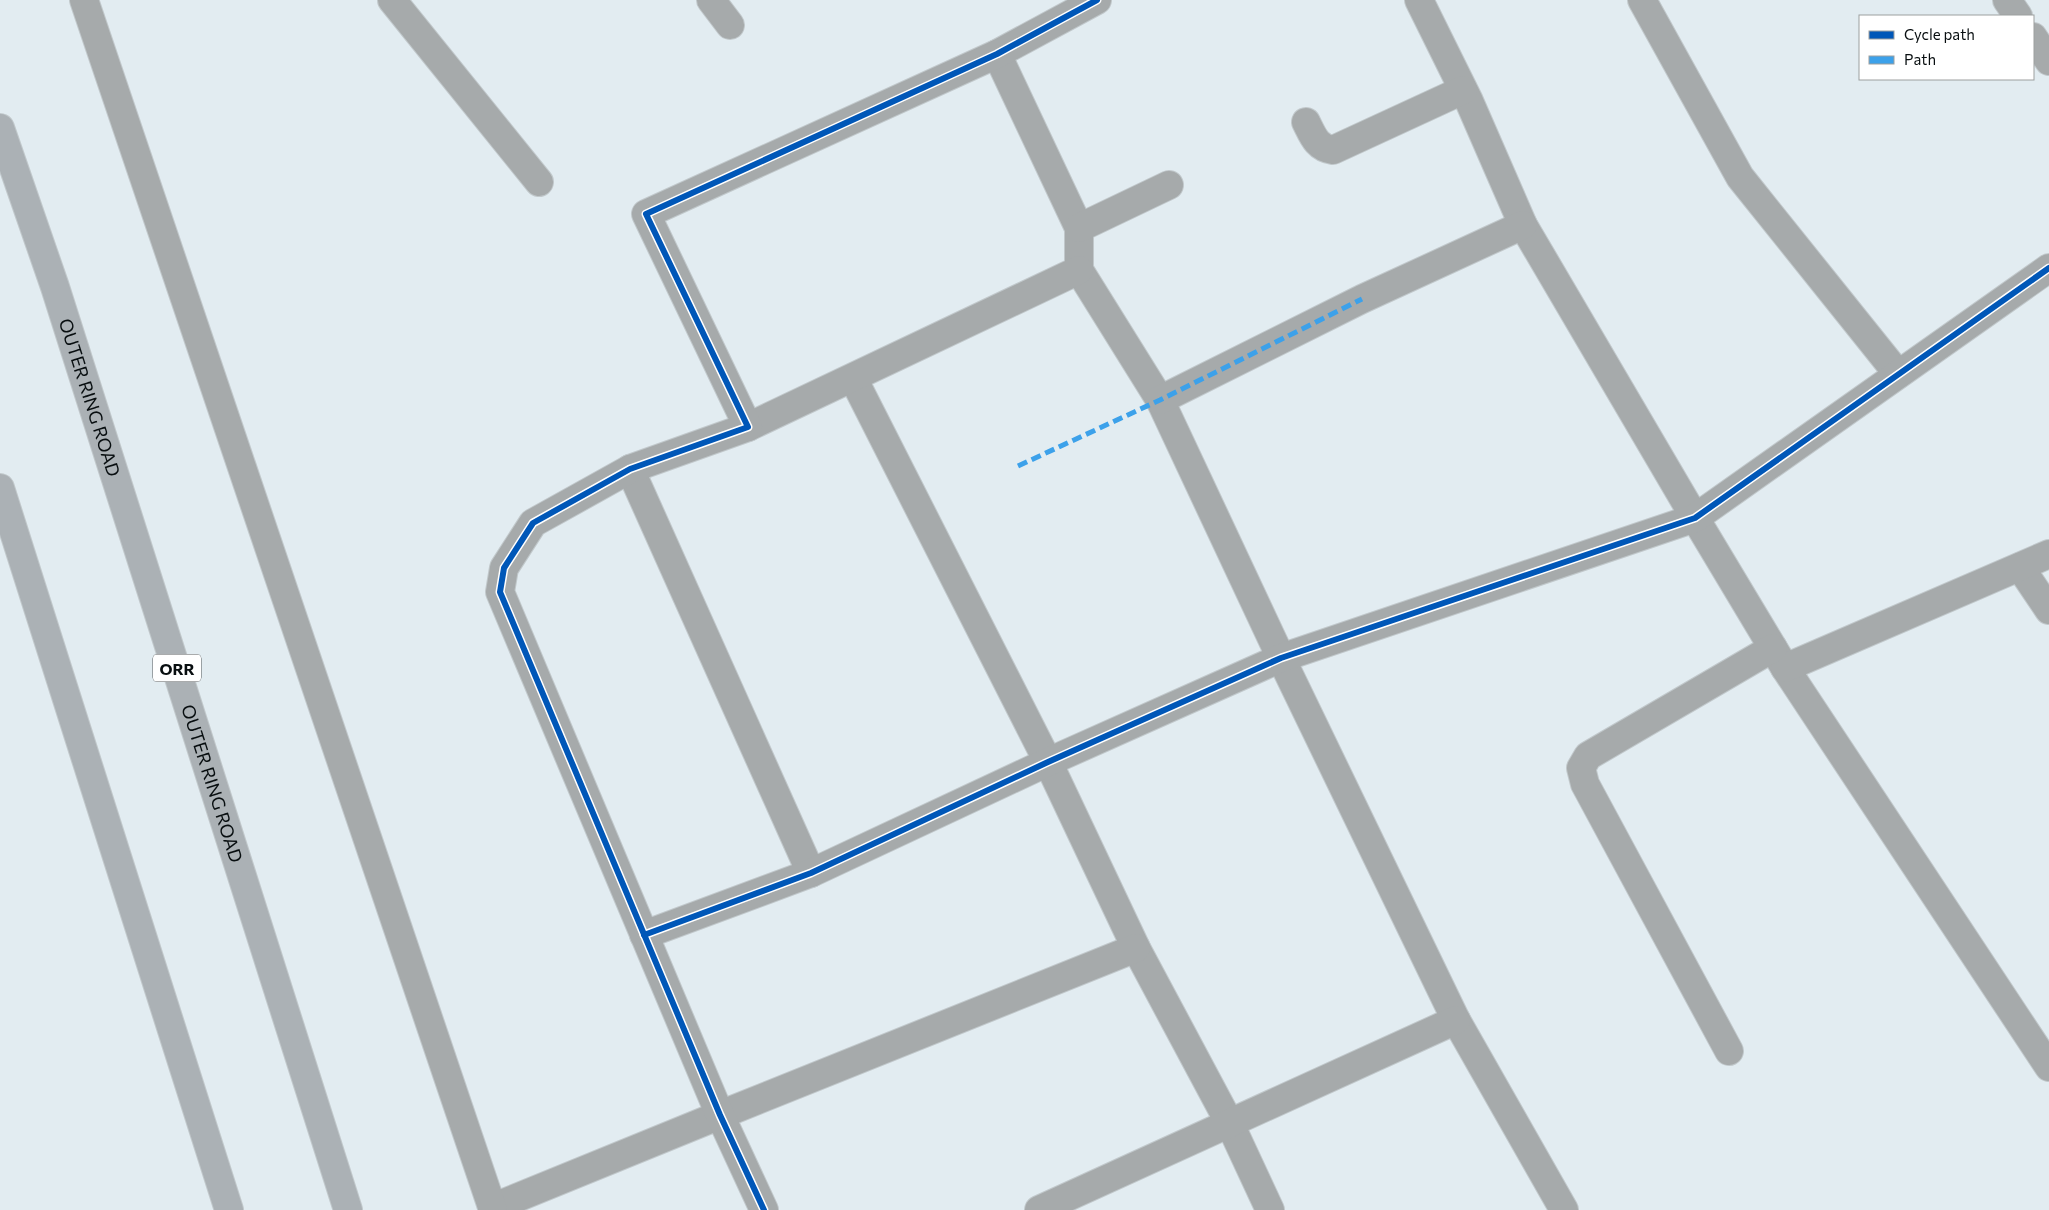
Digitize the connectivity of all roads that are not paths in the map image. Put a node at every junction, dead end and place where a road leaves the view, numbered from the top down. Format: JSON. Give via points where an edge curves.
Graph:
{"nodes":[{"id":1,"x":84,"y":0,"type":"edge"},
{"id":2,"x":392,"y":0,"type":"edge"},
{"id":3,"x":711,"y":0,"type":"edge"},
{"id":4,"x":1098,"y":0,"type":"edge"},
{"id":5,"x":1419,"y":0,"type":"edge"},
{"id":6,"x":1642,"y":0,"type":"edge"},
{"id":7,"x":2007,"y":0,"type":"edge"},
{"id":8,"x":2017,"y":15,"type":"edge"},
{"id":9,"x":730,"y":24,"type":"dead end"},
{"id":10,"x":2034,"y":39,"type":"edge"},
{"id":11,"x":997,"y":54,"type":"junction"},
{"id":12,"x":2049,"y":61,"type":"edge"},
{"id":13,"x":1463,"y":90,"type":"junction"},
{"id":14,"x":1306,"y":122,"type":"dead end"},
{"id":15,"x":0,"y":128,"type":"edge"},
{"id":16,"x":538,"y":182,"type":"dead end"},
{"id":17,"x":1169,"y":185,"type":"dead end"},
{"id":18,"x":1523,"y":225,"type":"junction"},
{"id":19,"x":1078,"y":228,"type":"junction"},
{"id":20,"x":2049,"y":268,"type":"edge"},
{"id":21,"x":1079,"y":270,"type":"junction"},
{"id":22,"x":1898,"y":374,"type":"junction"},
{"id":23,"x":853,"y":378,"type":"junction"},
{"id":24,"x":1160,"y":400,"type":"junction"},
{"id":25,"x":748,"y":427,"type":"junction"},
{"id":26,"x":630,"y":469,"type":"junction"},
{"id":27,"x":0,"y":488,"type":"edge"},
{"id":28,"x":1695,"y":518,"type":"junction"},
{"id":29,"x":2049,"y":554,"type":"edge"},
{"id":30,"x":2020,"y":567,"type":"junction"},
{"id":31,"x":2049,"y":610,"type":"edge"},
{"id":32,"x":1281,"y":658,"type":"junction"},
{"id":33,"x":1779,"y":658,"type":"junction"},
{"id":34,"x":1048,"y":762,"type":"junction"},
{"id":35,"x":811,"y":874,"type":"junction"},
{"id":36,"x":644,"y":935,"type":"junction"},
{"id":37,"x":1136,"y":948,"type":"junction"},
{"id":38,"x":1456,"y":1020,"type":"junction"},
{"id":39,"x":1729,"y":1051,"type":"dead end"},
{"id":40,"x":2049,"y":1067,"type":"edge"},
{"id":41,"x":720,"y":1114,"type":"junction"},
{"id":42,"x":1230,"y":1124,"type":"junction"},
{"id":43,"x":493,"y":1209,"type":"edge"},
{"id":44,"x":229,"y":1210,"type":"edge"},
{"id":45,"x":348,"y":1210,"type":"edge"},
{"id":46,"x":764,"y":1210,"type":"edge"},
{"id":47,"x":1039,"y":1210,"type":"edge"},
{"id":48,"x":1270,"y":1210,"type":"edge"},
{"id":49,"x":1564,"y":1210,"type":"edge"}],
"edges":[{"from":1,"to":43,"type":"street"},
{"from":2,"to":16,"type":"street"},
{"from":3,"to":9,"type":"street"},
{"from":4,"to":11,"type":"street"},
{"from":5,"to":13,"type":"street"},
{"from":6,"to":22,"type":"street","via":[[1740,177]]},
{"from":7,"to":8,"type":"street"},
{"from":10,"to":12,"type":"street"},
{"from":11,"to":19,"type":"street"},
{"from":11,"to":25,"type":"street","via":[[646,214]]},
{"from":13,"to":14,"type":"street","via":[[1333,150],[1323,149]]},
{"from":13,"to":18,"type":"street"},
{"from":15,"to":45,"type":"highway","name":"OUTER RING ROAD","number":"ORR","via":[[55,287]]},
{"from":17,"to":19,"type":"street"},
{"from":18,"to":24,"type":"street","via":[[1362,299]]},
{"from":18,"to":28,"type":"street"},
{"from":19,"to":21,"type":"street"},
{"from":20,"to":22,"type":"street"},
{"from":21,"to":23,"type":"street"},
{"from":21,"to":24,"type":"street"},
{"from":22,"to":28,"type":"street"},
{"from":23,"to":25,"type":"street"},
{"from":23,"to":34,"type":"street"},
{"from":24,"to":32,"type":"street"},
{"from":25,"to":26,"type":"street"},
{"from":26,"to":35,"type":"street"},
{"from":26,"to":36,"type":"street","via":[[533,523],[504,568],[500,592]]},
{"from":27,"to":44,"type":"highway"},
{"from":28,"to":32,"type":"street"},
{"from":28,"to":33,"type":"street"},
{"from":29,"to":30,"type":"street"},
{"from":30,"to":31,"type":"street"},
{"from":30,"to":33,"type":"street"},
{"from":32,"to":34,"type":"street"},
{"from":32,"to":38,"type":"street"},
{"from":33,"to":39,"type":"street","via":[[1588,756],[1581,768],[1585,784]]},
{"from":33,"to":40,"type":"street"},
{"from":34,"to":35,"type":"street"},
{"from":34,"to":37,"type":"street"},
{"from":35,"to":36,"type":"street"},
{"from":36,"to":41,"type":"street"},
{"from":37,"to":41,"type":"street"},
{"from":37,"to":42,"type":"street"},
{"from":38,"to":42,"type":"street"},
{"from":38,"to":49,"type":"street"},
{"from":41,"to":43,"type":"street"},
{"from":41,"to":46,"type":"street"},
{"from":42,"to":47,"type":"street"},
{"from":42,"to":48,"type":"street"}]}
